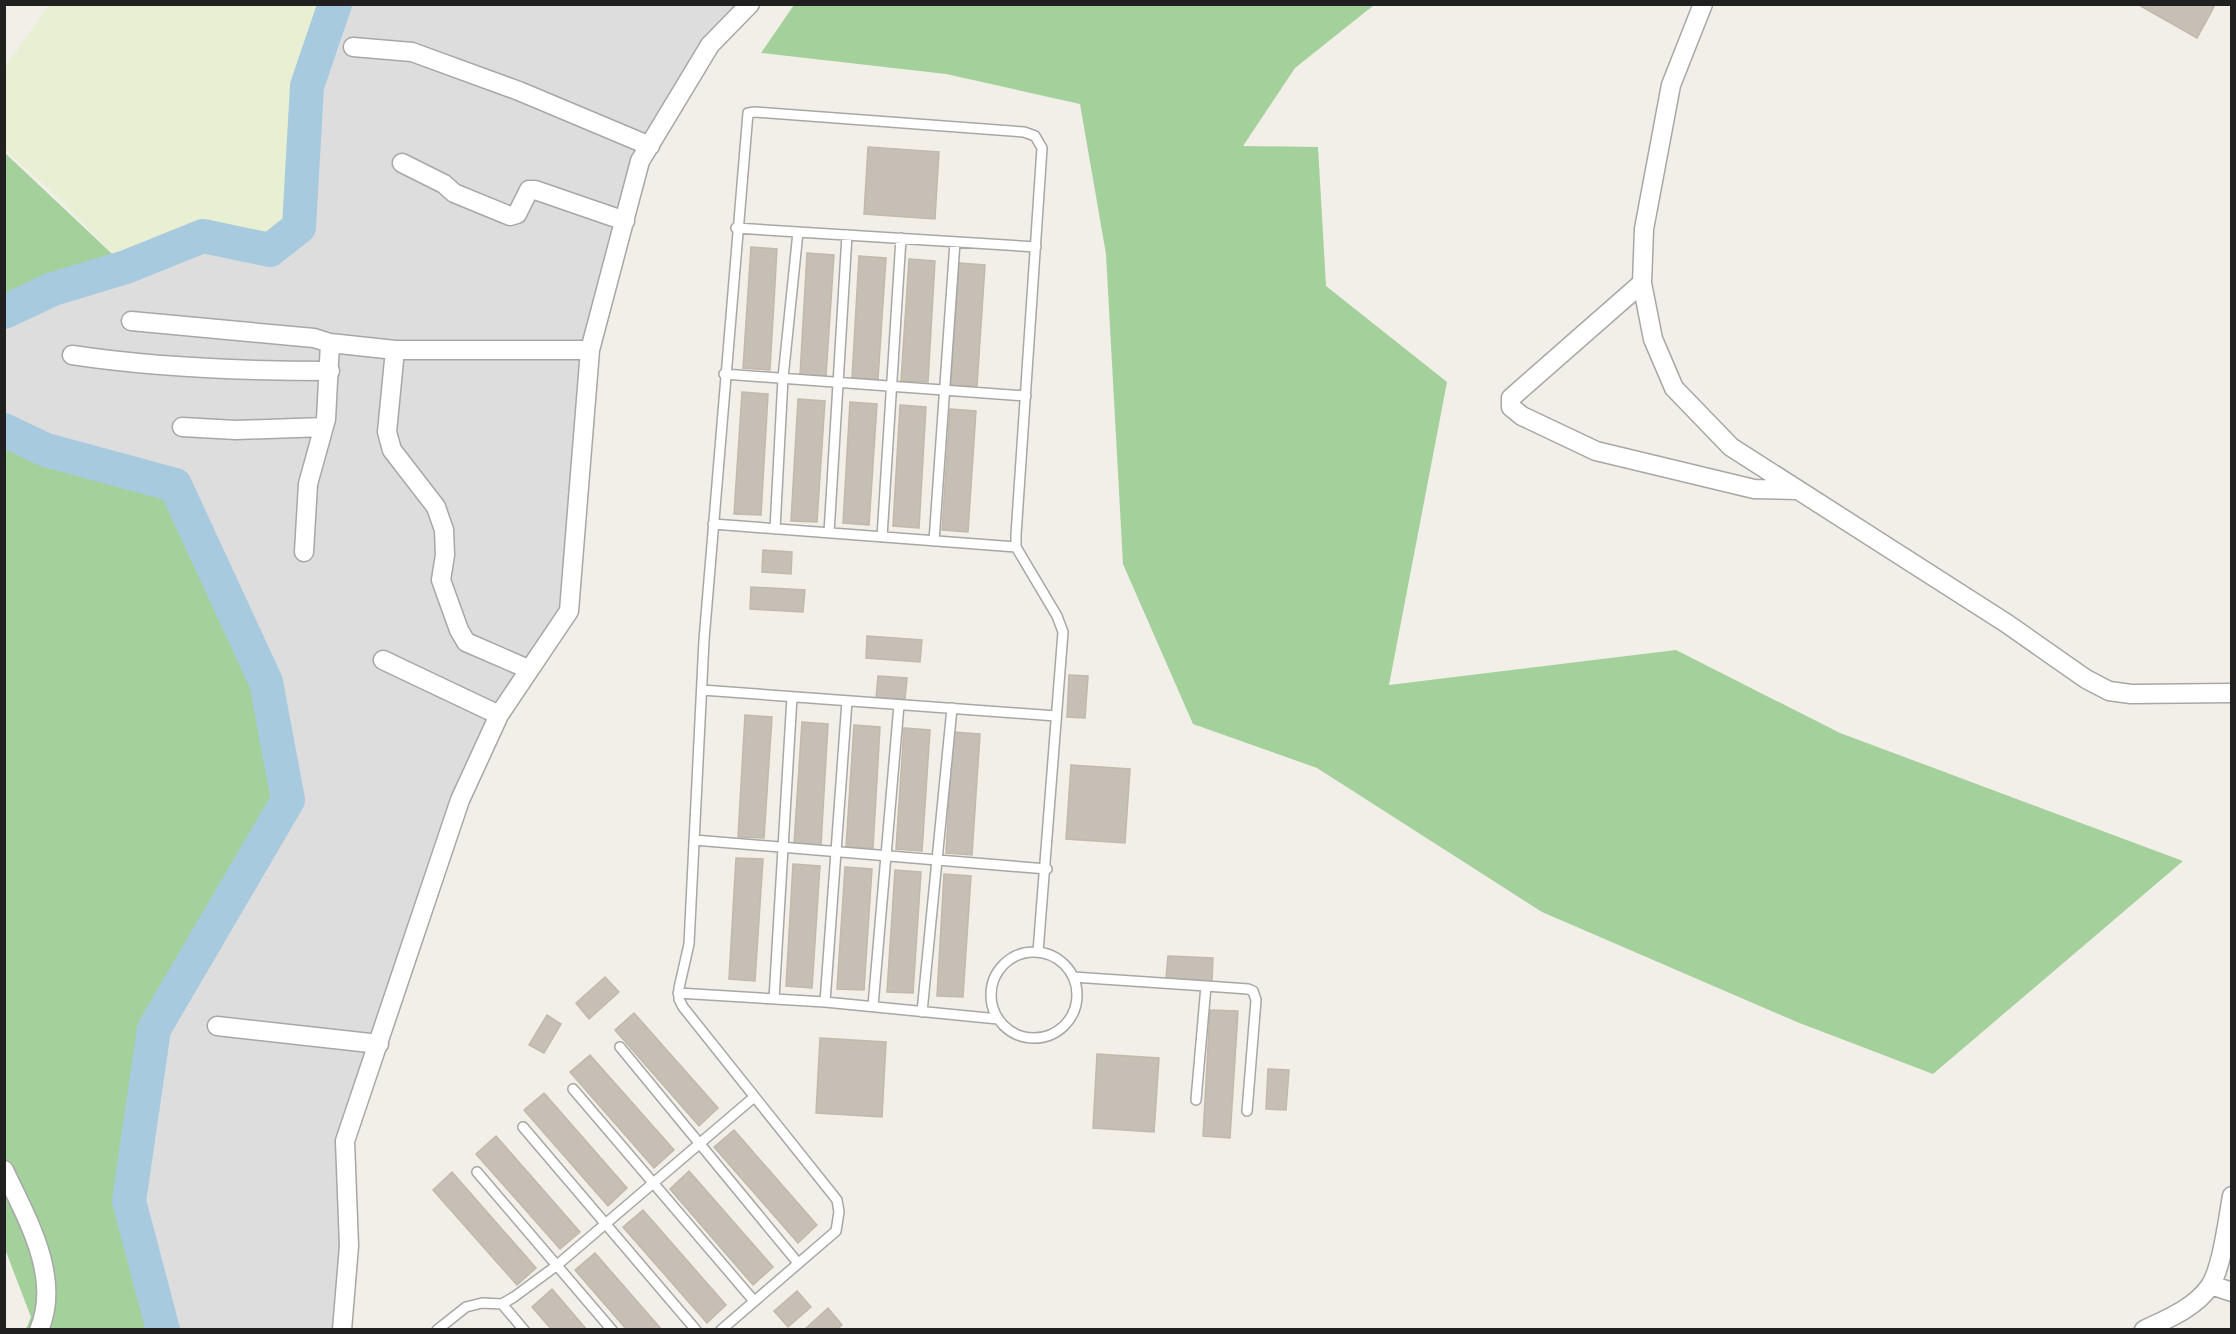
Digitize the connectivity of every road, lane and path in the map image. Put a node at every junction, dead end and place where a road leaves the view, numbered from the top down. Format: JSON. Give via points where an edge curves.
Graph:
{"nodes":[{"id":1,"x":750,"y":4,"type":"edge"},
{"id":2,"x":1703,"y":4,"type":"edge"},
{"id":3,"x":353,"y":47,"type":"dead end"},
{"id":4,"x":650,"y":146,"type":"junction"},
{"id":5,"x":402,"y":164,"type":"dead end"},
{"id":6,"x":624,"y":220,"type":"junction"},
{"id":7,"x":736,"y":228,"type":"junction"},
{"id":8,"x":798,"y":232,"type":"junction"},
{"id":9,"x":847,"y":235,"type":"junction"},
{"id":10,"x":901,"y":238,"type":"junction"},
{"id":11,"x":955,"y":242,"type":"junction"},
{"id":12,"x":1036,"y":247,"type":"junction"},
{"id":13,"x":1642,"y":283,"type":"junction"},
{"id":14,"x":131,"y":321,"type":"dead end"},
{"id":15,"x":330,"y":343,"type":"junction"},
{"id":16,"x":395,"y":350,"type":"junction"},
{"id":17,"x":590,"y":350,"type":"junction"},
{"id":18,"x":72,"y":355,"type":"dead end"},
{"id":19,"x":330,"y":370,"type":"junction"},
{"id":20,"x":724,"y":374,"type":"junction"},
{"id":21,"x":783,"y":378,"type":"junction"},
{"id":22,"x":838,"y":382,"type":"junction"},
{"id":23,"x":891,"y":386,"type":"junction"},
{"id":24,"x":943,"y":390,"type":"junction"},
{"id":25,"x":1026,"y":396,"type":"junction"},
{"id":26,"x":182,"y":427,"type":"dead end"},
{"id":27,"x":324,"y":427,"type":"junction"},
{"id":28,"x":1797,"y":490,"type":"junction"},
{"id":29,"x":713,"y":524,"type":"junction"},
{"id":30,"x":775,"y":529,"type":"junction"},
{"id":31,"x":829,"y":533,"type":"junction"},
{"id":32,"x":882,"y":537,"type":"junction"},
{"id":33,"x":934,"y":541,"type":"junction"},
{"id":34,"x":1016,"y":547,"type":"junction"},
{"id":35,"x":304,"y":552,"type":"dead end"},
{"id":36,"x":383,"y":660,"type":"dead end"},
{"id":37,"x":528,"y":669,"type":"junction"},
{"id":38,"x":702,"y":690,"type":"junction"},
{"id":39,"x":2232,"y":693,"type":"edge"},
{"id":40,"x":792,"y":697,"type":"junction"},
{"id":41,"x":847,"y":701,"type":"junction"},
{"id":42,"x":898,"y":705,"type":"junction"},
{"id":43,"x":952,"y":708,"type":"junction"},
{"id":44,"x":499,"y":715,"type":"junction"},
{"id":45,"x":1056,"y":716,"type":"junction"},
{"id":46,"x":694,"y":840,"type":"junction"},
{"id":47,"x":782,"y":847,"type":"junction"},
{"id":48,"x":835,"y":852,"type":"junction"},
{"id":49,"x":885,"y":856,"type":"junction"},
{"id":50,"x":937,"y":860,"type":"junction"},
{"id":51,"x":1047,"y":869,"type":"junction"},
{"id":52,"x":1038,"y":952,"type":"junction"},
{"id":53,"x":1073,"y":977,"type":"junction"},
{"id":54,"x":1206,"y":986,"type":"junction"},
{"id":55,"x":678,"y":993,"type":"junction"},
{"id":56,"x":774,"y":999,"type":"junction"},
{"id":57,"x":825,"y":1002,"type":"junction"},
{"id":58,"x":873,"y":1006,"type":"junction"},
{"id":59,"x":922,"y":1012,"type":"junction"},
{"id":60,"x":998,"y":1019,"type":"junction"},
{"id":61,"x":218,"y":1026,"type":"dead end"},
{"id":62,"x":379,"y":1044,"type":"junction"},
{"id":63,"x":620,"y":1047,"type":"dead end"},
{"id":64,"x":573,"y":1089,"type":"dead end"},
{"id":65,"x":753,"y":1098,"type":"junction"},
{"id":66,"x":1196,"y":1100,"type":"dead end"},
{"id":67,"x":1247,"y":1112,"type":"dead end"},
{"id":68,"x":523,"y":1127,"type":"dead end"},
{"id":69,"x":699,"y":1144,"type":"junction"},
{"id":70,"x":4,"y":1170,"type":"edge"},
{"id":71,"x":477,"y":1172,"type":"dead end"},
{"id":72,"x":653,"y":1182,"type":"junction"},
{"id":73,"x":2232,"y":1196,"type":"edge"},
{"id":74,"x":607,"y":1222,"type":"junction"},
{"id":75,"x":2229,"y":1227,"type":"edge"},
{"id":76,"x":798,"y":1263,"type":"junction"},
{"id":77,"x":556,"y":1266,"type":"junction"},
{"id":78,"x":2211,"y":1285,"type":"junction"},
{"id":79,"x":2232,"y":1292,"type":"edge"},
{"id":80,"x":754,"y":1301,"type":"junction"},
{"id":81,"x":502,"y":1304,"type":"junction"},
{"id":82,"x":39,"y":1329,"type":"edge"},
{"id":83,"x":342,"y":1329,"type":"edge"},
{"id":84,"x":437,"y":1329,"type":"edge"},
{"id":85,"x":524,"y":1329,"type":"edge"},
{"id":86,"x":612,"y":1329,"type":"edge"},
{"id":87,"x":696,"y":1329,"type":"edge"},
{"id":88,"x":721,"y":1329,"type":"edge"},
{"id":89,"x":2144,"y":1329,"type":"edge"}],
"edges":[{"from":1,"to":4,"type":"street","via":[[710,45]]},
{"from":2,"to":13,"type":"street","via":[[1671,85],[1644,229]]},
{"from":3,"to":4,"type":"street","via":[[412,52],[519,91]]},
{"from":4,"to":6,"type":"street","via":[[640,162]]},
{"from":5,"to":6,"type":"street","via":[[454,193],[510,216],[517,214],[529,190],[535,190]]},
{"from":6,"to":17,"type":"street"},
{"from":7,"to":8,"type":"lane"},
{"from":7,"to":12,"type":"lane","via":[[745,124],[748,113],[755,112],[1024,132],[1035,136],[1042,148]]},
{"from":7,"to":20,"type":"lane"},
{"from":8,"to":9,"type":"lane"},
{"from":8,"to":21,"type":"lane"},
{"from":9,"to":10,"type":"lane"},
{"from":9,"to":22,"type":"lane"},
{"from":10,"to":11,"type":"lane"},
{"from":10,"to":23,"type":"lane"},
{"from":11,"to":12,"type":"lane"},
{"from":11,"to":24,"type":"lane"},
{"from":12,"to":25,"type":"lane"},
{"from":13,"to":28,"type":"street","via":[[1653,339],[1674,388],[1731,447]]},
{"from":13,"to":28,"type":"street","via":[[1511,398],[1511,407],[1596,451],[1754,489]]},
{"from":14,"to":15,"type":"street","via":[[314,338]]},
{"from":15,"to":16,"type":"street"},
{"from":15,"to":19,"type":"street"},
{"from":16,"to":17,"type":"street"},
{"from":16,"to":37,"type":"street","via":[[387,432],[392,450],[435,507],[444,530],[441,580],[459,630],[466,642]]},
{"from":17,"to":37,"type":"street","via":[[569,611]]},
{"from":18,"to":19,"type":"street","via":[[223,371]]},
{"from":19,"to":27,"type":"street"},
{"from":20,"to":21,"type":"lane"},
{"from":20,"to":29,"type":"lane"},
{"from":21,"to":22,"type":"lane"},
{"from":21,"to":30,"type":"lane"},
{"from":22,"to":23,"type":"lane"},
{"from":22,"to":31,"type":"lane"},
{"from":23,"to":24,"type":"lane"},
{"from":23,"to":32,"type":"lane"},
{"from":24,"to":25,"type":"lane"},
{"from":24,"to":33,"type":"lane"},
{"from":25,"to":34,"type":"lane"},
{"from":26,"to":27,"type":"street"},
{"from":27,"to":35,"type":"street","via":[[308,484]]},
{"from":28,"to":39,"type":"street","via":[[2006,623],[2086,680],[2109,691]]},
{"from":29,"to":30,"type":"lane"},
{"from":29,"to":38,"type":"lane"},
{"from":30,"to":31,"type":"lane"},
{"from":31,"to":32,"type":"lane"},
{"from":32,"to":33,"type":"lane"},
{"from":33,"to":34,"type":"lane"},
{"from":34,"to":45,"type":"lane","via":[[1061,624]]},
{"from":36,"to":44,"type":"street"},
{"from":37,"to":44,"type":"street"},
{"from":38,"to":40,"type":"lane"},
{"from":38,"to":46,"type":"lane"},
{"from":40,"to":41,"type":"lane"},
{"from":40,"to":47,"type":"lane"},
{"from":41,"to":42,"type":"lane"},
{"from":41,"to":48,"type":"lane"},
{"from":42,"to":43,"type":"lane"},
{"from":42,"to":49,"type":"lane"},
{"from":43,"to":45,"type":"lane"},
{"from":43,"to":50,"type":"lane"},
{"from":44,"to":62,"type":"street","via":[[460,800]]},
{"from":45,"to":51,"type":"lane"},
{"from":46,"to":47,"type":"lane"},
{"from":46,"to":55,"type":"lane","via":[[689,944]]},
{"from":47,"to":48,"type":"lane"},
{"from":47,"to":56,"type":"lane"},
{"from":48,"to":49,"type":"lane"},
{"from":48,"to":57,"type":"lane"},
{"from":49,"to":50,"type":"lane"},
{"from":49,"to":58,"type":"lane"},
{"from":50,"to":51,"type":"lane"},
{"from":50,"to":59,"type":"lane"},
{"from":51,"to":52,"type":"lane"},
{"from":52,"to":53,"type":"lane","via":[[1055,957]]},
{"from":52,"to":60,"type":"lane","via":[[1010,958],[997,972],[991,1000]]},
{"from":53,"to":54,"type":"lane"},
{"from":53,"to":60,"type":"lane","via":[[1075,1006],[1072,1016],[1059,1030],[1031,1038],[1012,1032]]},
{"from":54,"to":66,"type":"lane"},
{"from":54,"to":67,"type":"lane","via":[[1248,989],[1256,1000]]},
{"from":55,"to":56,"type":"lane"},
{"from":55,"to":65,"type":"lane","via":[[683,1007]]},
{"from":56,"to":57,"type":"lane"},
{"from":57,"to":58,"type":"lane"},
{"from":58,"to":59,"type":"lane"},
{"from":59,"to":60,"type":"lane"},
{"from":61,"to":62,"type":"street"},
{"from":62,"to":83,"type":"street","via":[[345,1141],[350,1246]]},
{"from":63,"to":69,"type":"lane"},
{"from":64,"to":72,"type":"lane"},
{"from":65,"to":69,"type":"lane"},
{"from":65,"to":76,"type":"lane","via":[[837,1200],[836,1231]]},
{"from":68,"to":74,"type":"lane"},
{"from":69,"to":72,"type":"lane"},
{"from":69,"to":76,"type":"lane"},
{"from":70,"to":82,"type":"street","via":[[34,1237],[44,1272],[47,1306]]},
{"from":71,"to":77,"type":"lane"},
{"from":72,"to":74,"type":"lane"},
{"from":72,"to":80,"type":"lane"},
{"from":73,"to":75,"type":"street"},
{"from":74,"to":77,"type":"lane"},
{"from":74,"to":87,"type":"lane"},
{"from":75,"to":78,"type":"street"},
{"from":76,"to":80,"type":"lane"},
{"from":77,"to":81,"type":"lane"},
{"from":77,"to":86,"type":"lane"},
{"from":78,"to":79,"type":"street"},
{"from":78,"to":89,"type":"street","via":[[2181,1312]]},
{"from":80,"to":88,"type":"lane"},
{"from":81,"to":84,"type":"lane","via":[[466,1307]]},
{"from":81,"to":85,"type":"lane"}]}
